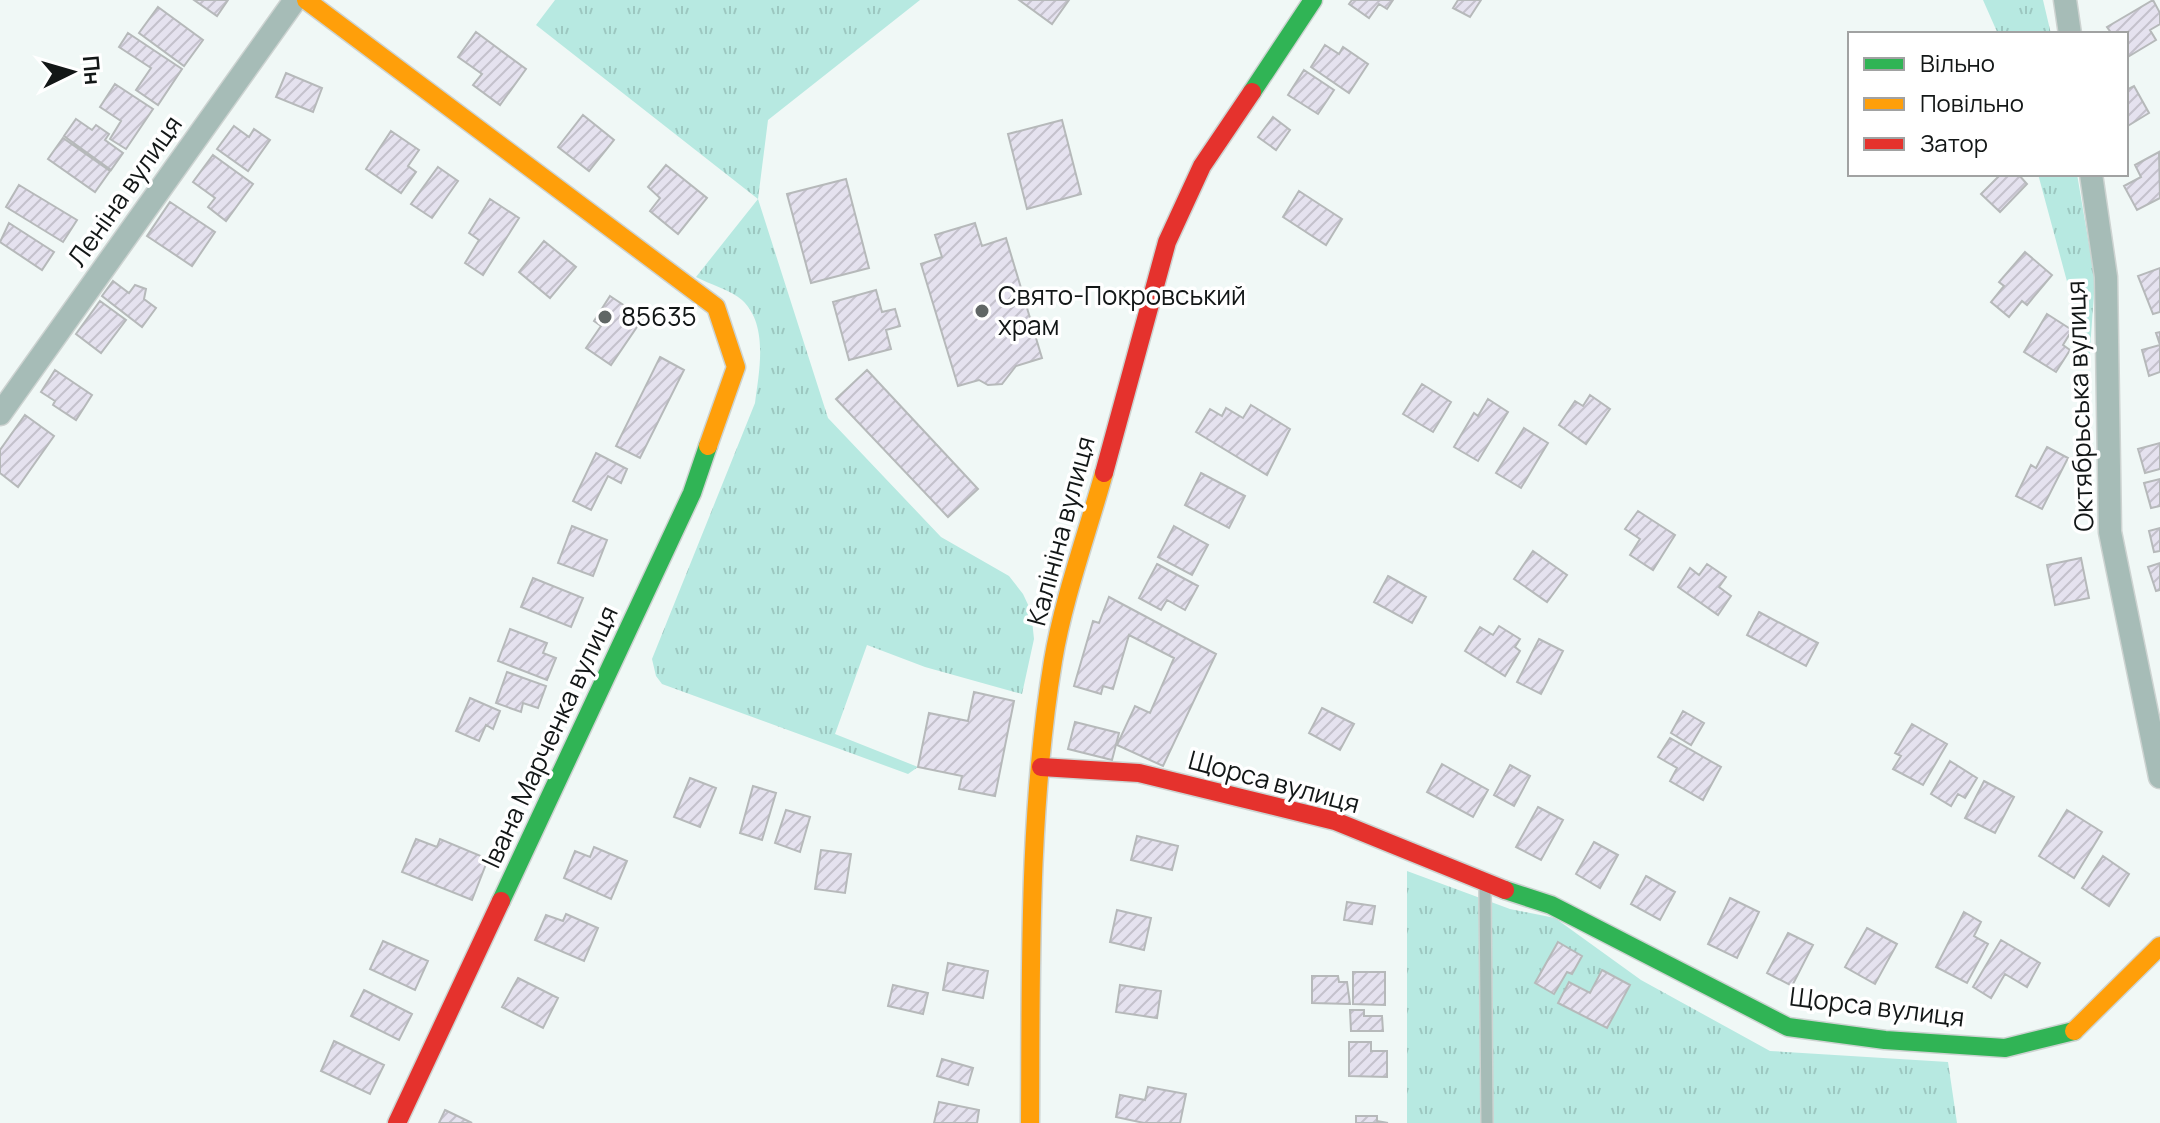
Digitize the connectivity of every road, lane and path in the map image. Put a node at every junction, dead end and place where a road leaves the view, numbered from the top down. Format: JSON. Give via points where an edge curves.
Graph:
{"nodes":[{"id":1,"x":295,"y":0,"type":"edge"},
{"id":2,"x":306,"y":0,"type":"edge"},
{"id":3,"x":2065,"y":0,"type":"edge"},
{"id":4,"x":1306,"y":2,"type":"edge"},
{"id":5,"x":2070,"y":32,"type":"edge"},
{"id":6,"x":2091,"y":176,"type":"edge"},
{"id":7,"x":0,"y":414,"type":"edge"},
{"id":8,"x":1041,"y":767,"type":"junction"},
{"id":9,"x":2160,"y":777,"type":"edge"},
{"id":10,"x":1485,"y":884,"type":"junction"},
{"id":11,"x":2160,"y":946,"type":"edge"},
{"id":12,"x":397,"y":1123,"type":"edge"},
{"id":13,"x":1030,"y":1123,"type":"edge"},
{"id":14,"x":1487,"y":1123,"type":"edge"}],
"edges":[{"from":1,"to":7,"type":"street","name":"Леніна вулиця"},
{"from":2,"to":12,"type":"street","name":"Івана Марченка вулиця","via":[[716,307],[736,367],[692,493]]},
{"from":3,"to":5,"type":"street"},
{"from":4,"to":8,"type":"street","name":"Калініна вулиця","via":[[1202,166],[1167,242],[1053,659]]},
{"from":6,"to":9,"type":"street","name":"Октябрьська вулиця","via":[[2106,277],[2110,532]]},
{"from":8,"to":10,"type":"street","name":"Щорса вулиця","via":[[1139,773],[1335,821]]},
{"from":8,"to":13,"type":"street","name":"Калініна вулиця"},
{"from":10,"to":11,"type":"street","name":"Щорса вулиця","via":[[1551,905],[1788,1027],[1885,1040],[2005,1048],[2071,1034]]},
{"from":10,"to":14,"type":"lane"}]}
